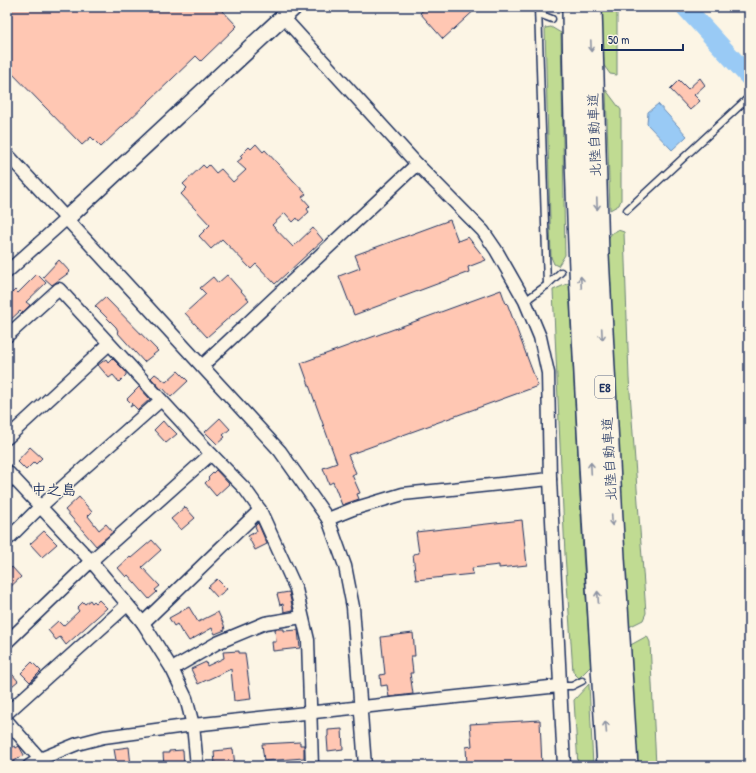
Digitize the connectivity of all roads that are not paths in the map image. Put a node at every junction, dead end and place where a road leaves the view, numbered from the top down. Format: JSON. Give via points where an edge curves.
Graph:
{"nodes":[{"id":1,"x":538,"y":7,"type":"edge"},
{"id":2,"x":573,"y":7,"type":"edge"},
{"id":3,"x":591,"y":7,"type":"edge"},
{"id":4,"x":283,"y":10,"type":"edge"},
{"id":5,"x":539,"y":14,"type":"junction"},
{"id":6,"x":552,"y":19,"type":"dead end"},
{"id":7,"x":746,"y":99,"type":"dead end"},
{"id":8,"x":7,"y":154,"type":"edge"},
{"id":9,"x":417,"y":164,"type":"junction"},
{"id":10,"x":627,"y":210,"type":"dead end"},
{"id":11,"x":66,"y":219,"type":"junction"},
{"id":12,"x":7,"y":272,"type":"edge"},
{"id":13,"x":561,"y":272,"type":"dead end"},
{"id":14,"x":547,"y":286,"type":"junction"},
{"id":15,"x":526,"y":301,"type":"junction"},
{"id":16,"x":7,"y":336,"type":"edge"},
{"id":17,"x":110,"y":344,"type":"junction"},
{"id":18,"x":202,"y":366,"type":"junction"},
{"id":19,"x":161,"y":400,"type":"junction"},
{"id":20,"x":7,"y":438,"type":"edge"},
{"id":21,"x":211,"y":454,"type":"junction"},
{"id":22,"x":7,"y":470,"type":"edge"},
{"id":23,"x":550,"y":479,"type":"junction"},
{"id":24,"x":40,"y":507,"type":"junction"},
{"id":25,"x":260,"y":510,"type":"junction"},
{"id":26,"x":328,"y":519,"type":"junction"},
{"id":27,"x":7,"y":540,"type":"edge"},
{"id":28,"x":91,"y":561,"type":"junction"},
{"id":29,"x":127,"y":604,"type":"junction"},
{"id":30,"x":302,"y":618,"type":"junction"},
{"id":31,"x":143,"y":623,"type":"junction"},
{"id":32,"x":7,"y":642,"type":"edge"},
{"id":33,"x":172,"y":669,"type":"junction"},
{"id":34,"x":582,"y":680,"type":"dead end"},
{"id":35,"x":559,"y":686,"type":"junction"},
{"id":36,"x":361,"y":707,"type":"junction"},
{"id":37,"x":7,"y":713,"type":"edge"},
{"id":38,"x":310,"y":713,"type":"junction"},
{"id":39,"x":7,"y":721,"type":"edge"},
{"id":40,"x":193,"y":725,"type":"junction"},
{"id":41,"x":42,"y":763,"type":"edge"},
{"id":42,"x":29,"y":766,"type":"edge"},
{"id":43,"x":197,"y":766,"type":"edge"},
{"id":44,"x":312,"y":766,"type":"edge"},
{"id":45,"x":365,"y":766,"type":"edge"},
{"id":46,"x":564,"y":766,"type":"edge"},
{"id":47,"x":608,"y":766,"type":"edge"},
{"id":48,"x":627,"y":766,"type":"edge"}],
"edges":[{"from":1,"to":5,"type":"lane"},
{"from":47,"to":2,"type":"highway","name":"北陸自動車道","number":"E8","one_way":true,"via":[[584,351],[575,138]]},
{"from":3,"to":48,"type":"highway","name":"北陸自動車道","number":"E8","one_way":true,"via":[[599,278]]},
{"from":4,"to":9,"type":"street"},
{"from":4,"to":11,"type":"street"},
{"from":5,"to":6,"type":"lane"},
{"from":5,"to":14,"type":"lane"},
{"from":7,"to":10,"type":"lane"},
{"from":8,"to":11,"type":"street"},
{"from":9,"to":15,"type":"street","via":[[483,231]]},
{"from":9,"to":18,"type":"street"},
{"from":11,"to":12,"type":"street"},
{"from":11,"to":18,"type":"street"},
{"from":13,"to":14,"type":"lane"},
{"from":14,"to":15,"type":"lane"},
{"from":15,"to":23,"type":"street","via":[[540,337],[548,373]]},
{"from":16,"to":17,"type":"street","via":[[58,289]]},
{"from":17,"to":19,"type":"street"},
{"from":17,"to":20,"type":"street"},
{"from":18,"to":26,"type":"street","via":[[280,450]]},
{"from":19,"to":21,"type":"street"},
{"from":19,"to":24,"type":"street"},
{"from":21,"to":25,"type":"street","via":[[245,489]]},
{"from":21,"to":28,"type":"street"},
{"from":22,"to":24,"type":"street"},
{"from":23,"to":26,"type":"street","via":[[403,494]]},
{"from":23,"to":35,"type":"street"},
{"from":24,"to":27,"type":"street"},
{"from":24,"to":28,"type":"street"},
{"from":25,"to":30,"type":"street","via":[[296,589]]},
{"from":25,"to":31,"type":"street"},
{"from":26,"to":36,"type":"street","via":[[344,566],[353,607]]},
{"from":28,"to":29,"type":"street"},
{"from":28,"to":32,"type":"street"},
{"from":29,"to":31,"type":"street"},
{"from":29,"to":37,"type":"street"},
{"from":30,"to":33,"type":"street","via":[[265,623],[217,643]]},
{"from":30,"to":38,"type":"street","via":[[308,640]]},
{"from":31,"to":33,"type":"street"},
{"from":33,"to":40,"type":"street","via":[[186,698]]},
{"from":34,"to":35,"type":"lane","via":[[572,686]]},
{"from":35,"to":36,"type":"street"},
{"from":35,"to":46,"type":"street"},
{"from":36,"to":38,"type":"street"},
{"from":36,"to":45,"type":"street"},
{"from":38,"to":40,"type":"street"},
{"from":38,"to":44,"type":"street"},
{"from":39,"to":41,"type":"street"},
{"from":40,"to":41,"type":"street","via":[[104,737],[77,744]]},
{"from":40,"to":43,"type":"street"},
{"from":41,"to":42,"type":"street"}]}
